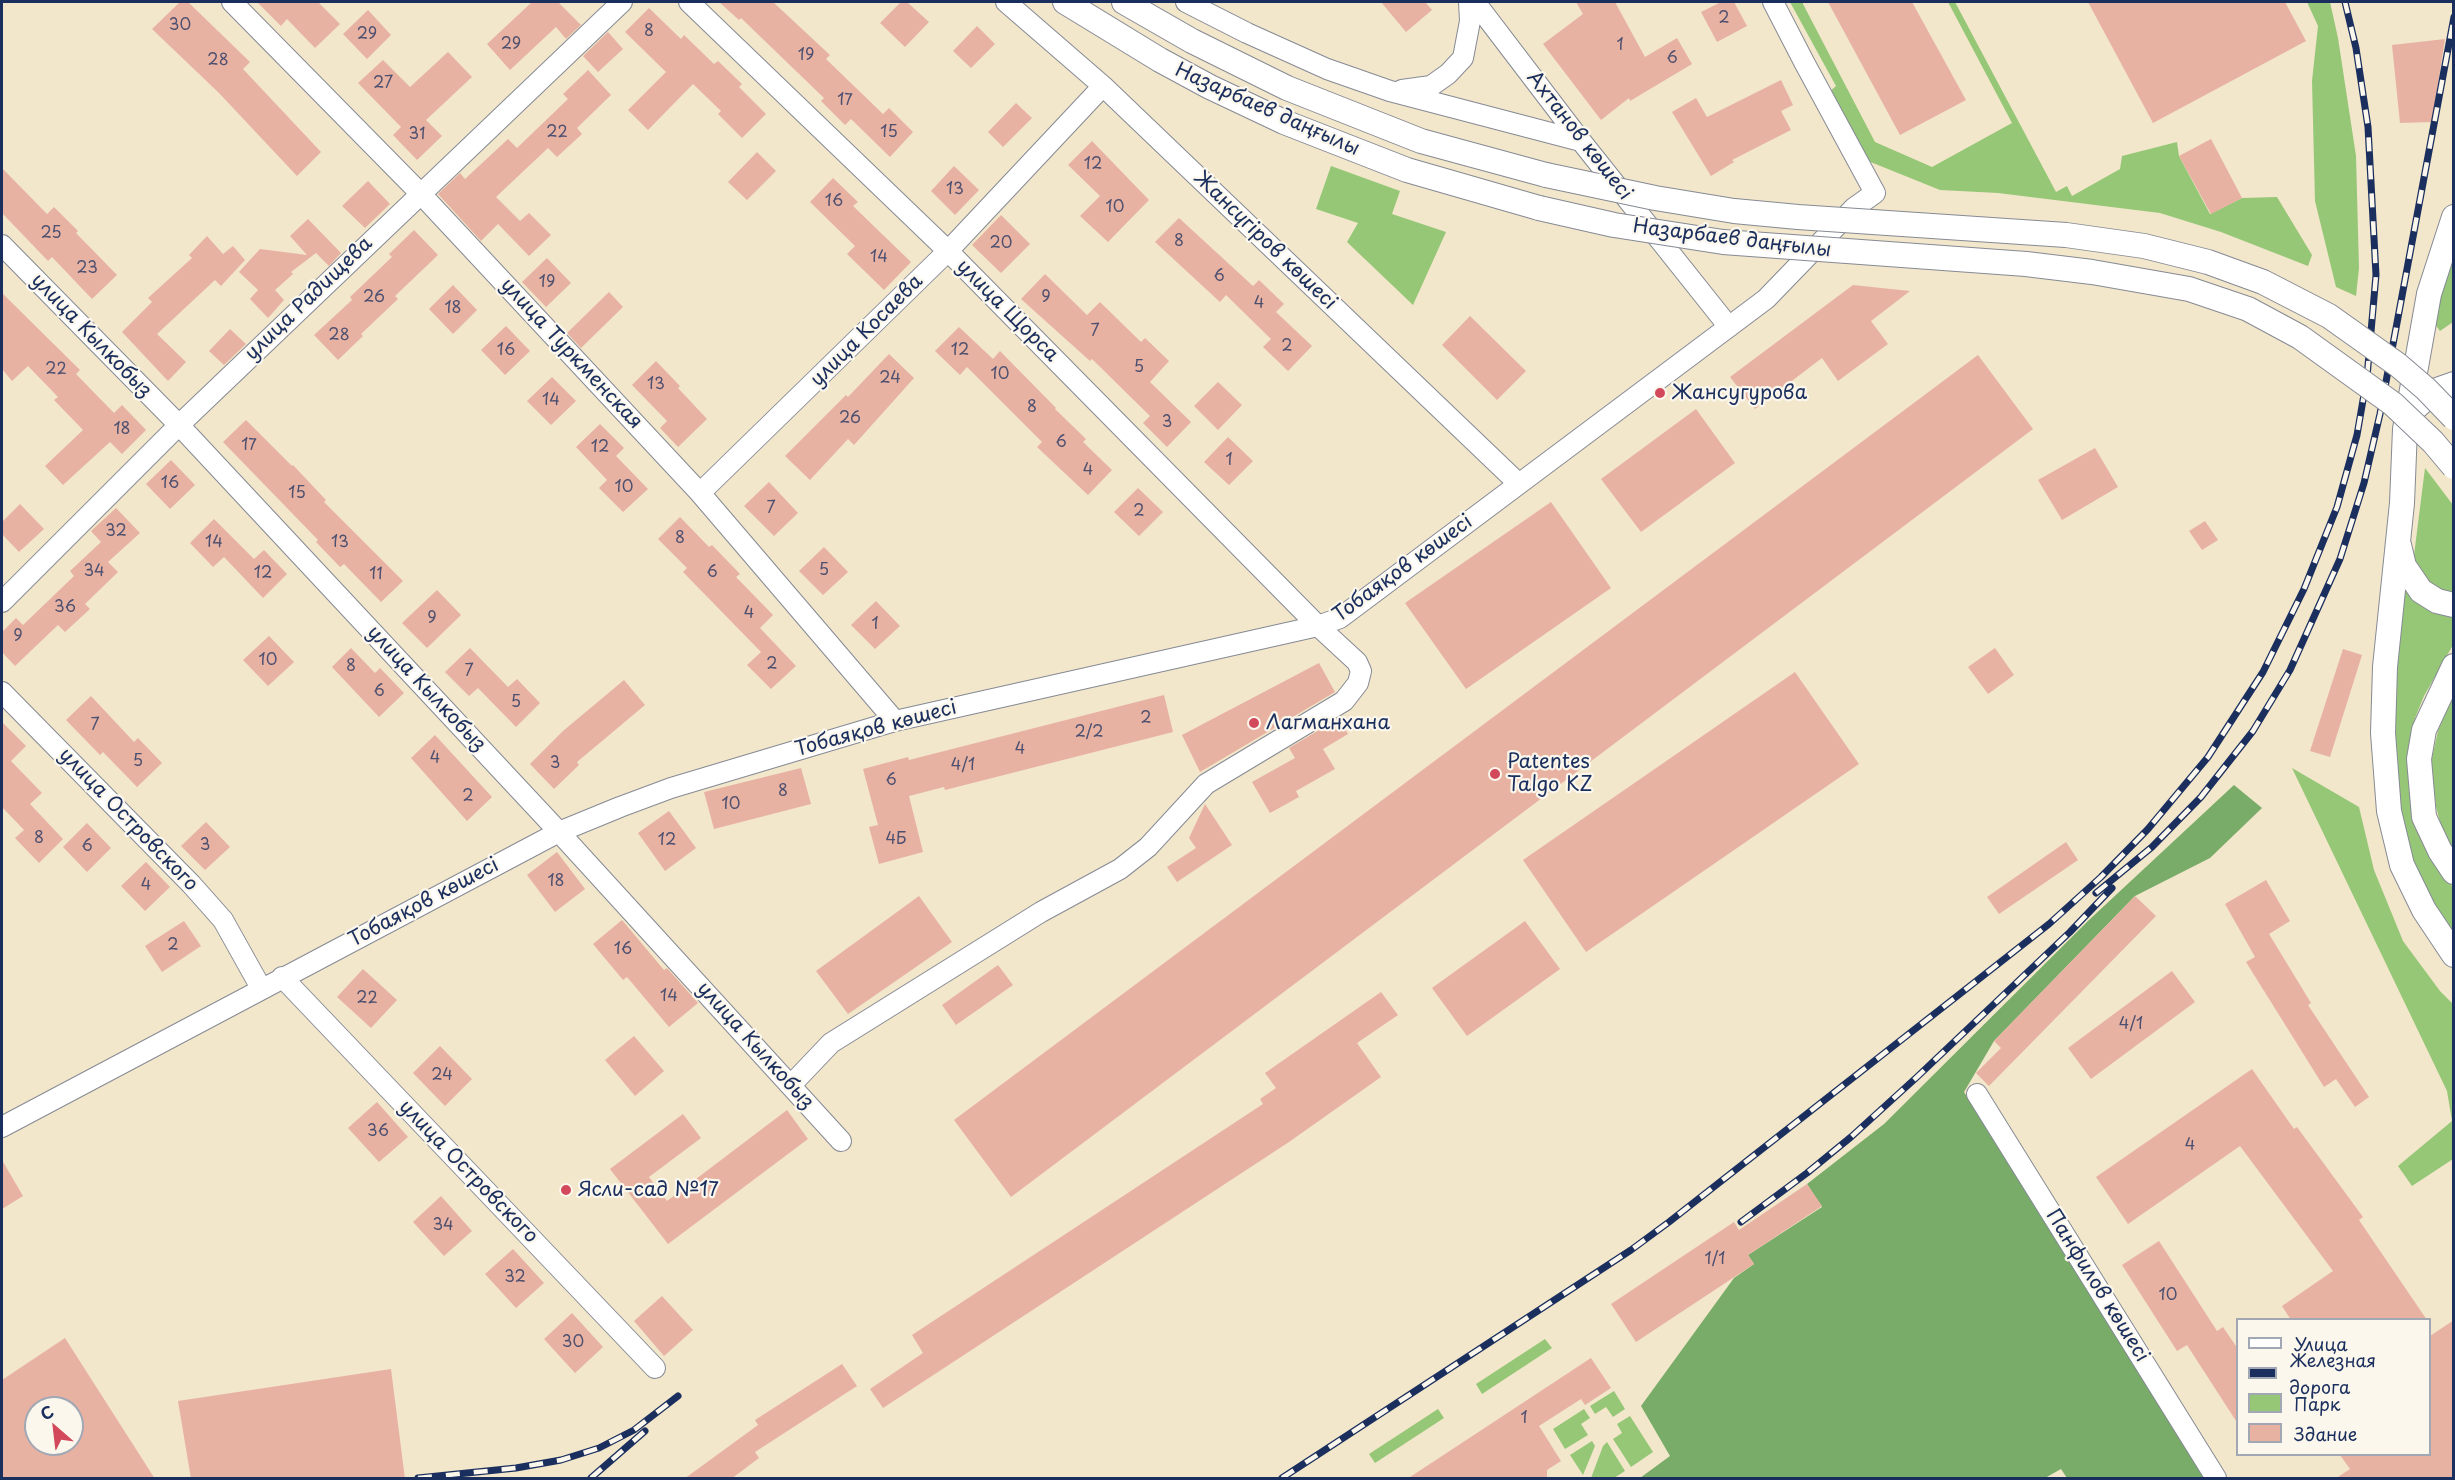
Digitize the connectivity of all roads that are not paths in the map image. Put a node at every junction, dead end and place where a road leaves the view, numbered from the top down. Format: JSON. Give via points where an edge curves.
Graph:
{"nodes":[{"id":1,"x":232,"y":2,"type":"edge"},
{"id":2,"x":622,"y":2,"type":"edge"},
{"id":3,"x":689,"y":2,"type":"edge"},
{"id":4,"x":1006,"y":2,"type":"edge"},
{"id":5,"x":1065,"y":2,"type":"edge"},
{"id":6,"x":1124,"y":2,"type":"edge"},
{"id":7,"x":1186,"y":2,"type":"edge"},
{"id":8,"x":1469,"y":2,"type":"edge"},
{"id":9,"x":1475,"y":2,"type":"edge"},
{"id":10,"x":1773,"y":2,"type":"edge"},
{"id":11,"x":1103,"y":86,"type":"junction"},
{"id":12,"x":1390,"y":91,"type":"junction"},
{"id":13,"x":1581,"y":141,"type":"junction"},
{"id":14,"x":420,"y":193,"type":"junction"},
{"id":15,"x":2454,"y":217,"type":"edge"},
{"id":16,"x":2,"y":245,"type":"edge"},
{"id":17,"x":948,"y":251,"type":"junction"},
{"id":18,"x":1729,"y":327,"type":"junction"},
{"id":19,"x":2454,"y":384,"type":"edge"},
{"id":20,"x":2454,"y":418,"type":"edge"},
{"id":21,"x":178,"y":425,"type":"junction"},
{"id":22,"x":2405,"y":429,"type":"junction"},
{"id":23,"x":2454,"y":467,"type":"edge"},
{"id":24,"x":1520,"y":484,"type":"junction"},
{"id":25,"x":700,"y":493,"type":"junction"},
{"id":26,"x":2398,"y":537,"type":"junction"},
{"id":27,"x":2,"y":602,"type":"edge"},
{"id":28,"x":2454,"y":605,"type":"edge"},
{"id":29,"x":1318,"y":626,"type":"junction"},
{"id":30,"x":2454,"y":666,"type":"edge"},
{"id":31,"x":2,"y":692,"type":"edge"},
{"id":32,"x":895,"y":721,"type":"junction"},
{"id":33,"x":559,"y":832,"type":"junction"},
{"id":34,"x":2454,"y":872,"type":"edge"},
{"id":35,"x":2454,"y":955,"type":"edge"},
{"id":36,"x":282,"y":977,"type":"junction"},
{"id":37,"x":261,"y":988,"type":"junction"},
{"id":38,"x":791,"y":1085,"type":"junction"},
{"id":39,"x":1977,"y":1094,"type":"dead end"},
{"id":40,"x":2,"y":1127,"type":"edge"},
{"id":41,"x":841,"y":1141,"type":"dead end"},
{"id":42,"x":655,"y":1368,"type":"dead end"},
{"id":43,"x":2216,"y":1479,"type":"edge"}],
"edges":[{"from":1,"to":14,"type":"street","name":"улица Туркменская"},
{"from":2,"to":14,"type":"street","name":"улица Радищева"},
{"from":3,"to":17,"type":"street","name":"улица Щорса"},
{"from":4,"to":11,"type":"street","name":"Жансүгіров көшесі"},
{"from":5,"to":23,"type":"main road","name":"Назарбаев даңғылы","bridge":true,"via":[[1210,87],[1284,122],[1407,170],[1539,208],[1614,225],[1723,242],[2092,272],[2188,289],[2248,309],[2300,337],[2393,404]]},
{"from":6,"to":20,"type":"main road","name":"Назарбаев даңғылы","bridge":true,"via":[[1287,88],[1421,141],[1545,175],[1734,211],[2066,235],[2144,246],[2208,262],[2263,282],[2329,316],[2398,365]]},
{"from":7,"to":12,"type":"street","via":[[1327,69]]},
{"from":8,"to":12,"type":"street","via":[[1470,21],[1463,58],[1431,86]]},
{"from":9,"to":13,"type":"street","name":"Ахтанов көшесі"},
{"from":10,"to":18,"type":"street","name":"Тобаяқов көшесі","via":[[1875,193],[1854,208],[1766,299]]},
{"from":11,"to":17,"type":"street","name":"улица Косаева"},
{"from":11,"to":24,"type":"street","name":"Жансүгіров көшесі"},
{"from":12,"to":13,"type":"street"},
{"from":13,"to":18,"type":"street","name":"Ахтанов көшесі"},
{"from":14,"to":21,"type":"street","name":"улица Радищева"},
{"from":14,"to":25,"type":"street","name":"улица Туркменская"},
{"from":15,"to":22,"type":"main road","via":[[2429,294]]},
{"from":16,"to":21,"type":"street","name":"улица Кылкобыз"},
{"from":17,"to":25,"type":"street","name":"улица Косаева"},
{"from":17,"to":29,"type":"street","name":"улица Щорса"},
{"from":18,"to":24,"type":"street","name":"Тобаяқов көшесі"},
{"from":19,"to":22,"type":"main road","via":[[2425,397]]},
{"from":21,"to":27,"type":"street","name":"улица Радищева"},
{"from":21,"to":33,"type":"street","name":"улица Кылкобыз"},
{"from":22,"to":26,"type":"main road"},
{"from":24,"to":29,"type":"street","name":"Тобаяқов көшесі","via":[[1363,603]]},
{"from":25,"to":32,"type":"street","name":"улица Туркменская"},
{"from":26,"to":28,"type":"main road","via":[[2401,556],[2415,583],[2429,597]]},
{"from":26,"to":35,"type":"main road","via":[[2383,700],[2389,811],[2410,886]]},
{"from":29,"to":32,"type":"street","name":"Тобаяқов көшесі"},
{"from":29,"to":38,"type":"street","name":"улица Щорса","via":[[1357,662],[1361,671],[1358,683],[1344,701],[1206,784],[1148,847],[1120,869],[1041,912],[831,1043]]},
{"from":30,"to":34,"type":"main road","via":[[2424,730],[2419,759],[2424,817]]},
{"from":31,"to":37,"type":"street","name":"улица Островского","via":[[217,913]]},
{"from":32,"to":33,"type":"street","name":"Тобаяқов көшесі","via":[[671,788]]},
{"from":33,"to":36,"type":"street","name":"Тобаяқов көшесі"},
{"from":33,"to":38,"type":"street","name":"улица Кылкобыз"},
{"from":36,"to":37,"type":"street","name":"Тобаяқов көшесі"},
{"from":36,"to":42,"type":"street","name":"улица Островского"},
{"from":37,"to":40,"type":"street","name":"Тобаяқов көшесі"},
{"from":38,"to":41,"type":"street","name":"улица Кылкобыз"},
{"from":39,"to":43,"type":"street","name":"Панфилов көшесі"}]}
